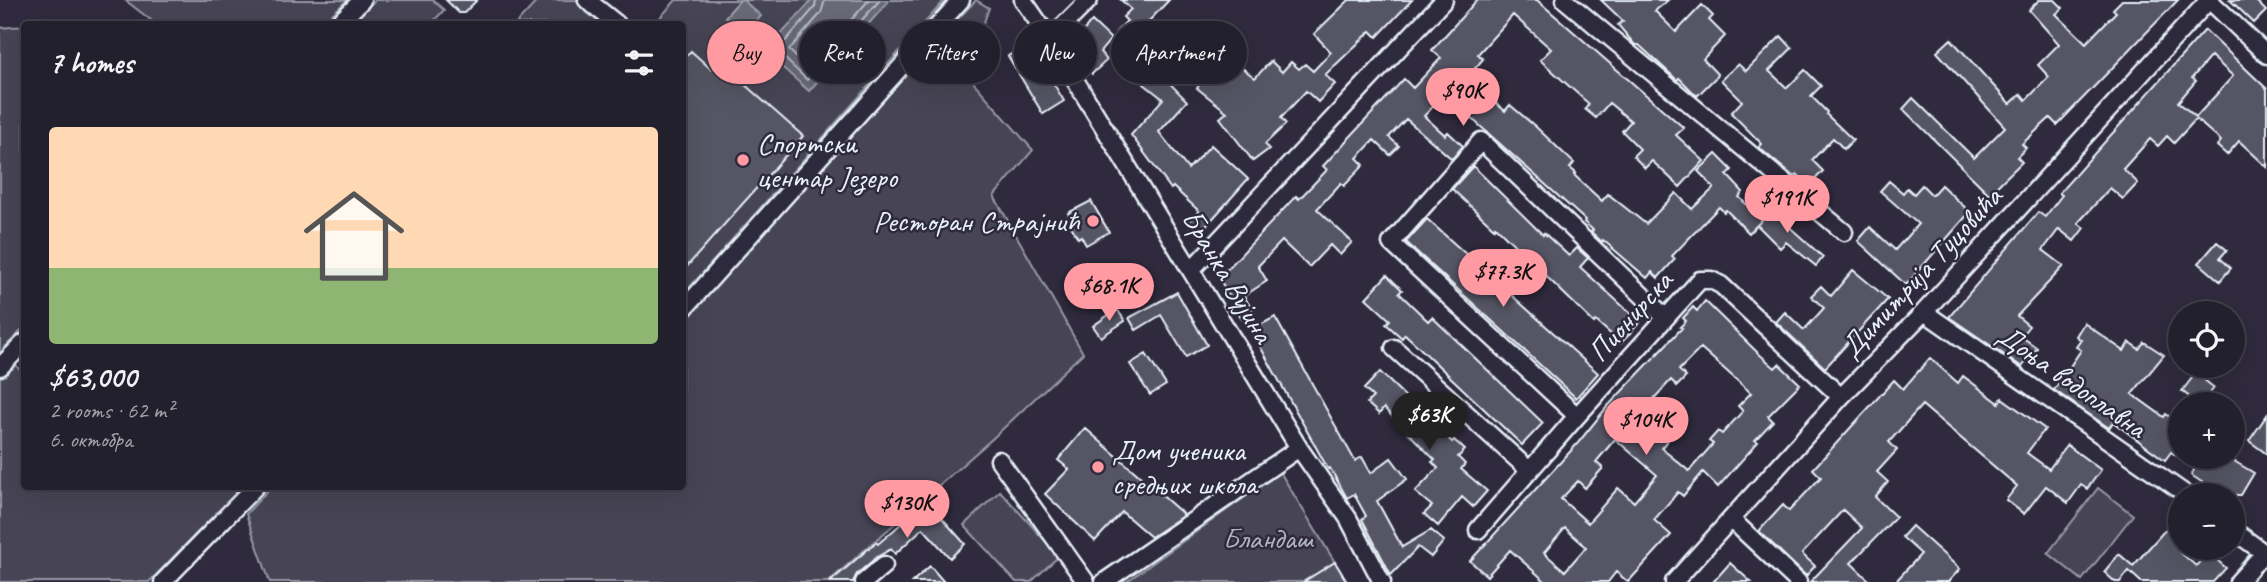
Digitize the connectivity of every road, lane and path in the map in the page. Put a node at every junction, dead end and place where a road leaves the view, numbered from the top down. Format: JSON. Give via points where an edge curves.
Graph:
{"nodes":[{"id":1,"x":362,"y":0,"type":"edge"},
{"id":2,"x":587,"y":0,"type":"edge"},
{"id":3,"x":961,"y":0,"type":"edge"},
{"id":4,"x":1023,"y":0,"type":"edge"},
{"id":5,"x":1089,"y":0,"type":"edge"},
{"id":6,"x":1444,"y":0,"type":"edge"},
{"id":7,"x":1565,"y":0,"type":"edge"},
{"id":8,"x":2209,"y":0,"type":"edge"},
{"id":9,"x":610,"y":20,"type":"edge"},
{"id":10,"x":341,"y":21,"type":"edge"},
{"id":11,"x":1038,"y":21,"type":"edge"},
{"id":12,"x":1068,"y":21,"type":"edge"},
{"id":13,"x":2267,"y":55,"type":"edge"},
{"id":14,"x":1078,"y":84,"type":"edge"},
{"id":15,"x":1844,"y":232,"type":"dead end"},
{"id":16,"x":1192,"y":269,"type":"junction"},
{"id":17,"x":686,"y":307,"type":"edge"},
{"id":18,"x":1924,"y":312,"type":"junction"},
{"id":19,"x":1665,"y":317,"type":"junction"},
{"id":20,"x":21,"y":346,"type":"edge"},
{"id":21,"x":1394,"y":348,"type":"dead end"},
{"id":22,"x":0,"y":367,"type":"edge"},
{"id":23,"x":1841,"y":397,"type":"junction"},
{"id":24,"x":1577,"y":416,"type":"junction"},
{"id":25,"x":1299,"y":448,"type":"junction"},
{"id":26,"x":999,"y":460,"type":"dead end"},
{"id":27,"x":1529,"y":470,"type":"junction"},
{"id":28,"x":2170,"y":483,"type":"edge"},
{"id":29,"x":252,"y":490,"type":"edge"},
{"id":30,"x":1731,"y":519,"type":"junction"},
{"id":31,"x":1478,"y":530,"type":"dead end"},
{"id":32,"x":2245,"y":539,"type":"edge"},
{"id":33,"x":884,"y":565,"type":"dead end"},
{"id":34,"x":163,"y":582,"type":"edge"},
{"id":35,"x":864,"y":582,"type":"edge"},
{"id":36,"x":1086,"y":582,"type":"edge"},
{"id":37,"x":1104,"y":582,"type":"edge"},
{"id":38,"x":1382,"y":582,"type":"edge"},
{"id":39,"x":1674,"y":582,"type":"edge"},
{"id":40,"x":1798,"y":582,"type":"edge"},
{"id":41,"x":2238,"y":582,"type":"edge"}],
"edges":[{"from":1,"to":10,"type":"street"},
{"from":2,"to":9,"type":"street"},
{"from":3,"to":17,"type":"street"},
{"from":4,"to":11,"type":"street","name":"Бранка Вујина"},
{"from":5,"to":12,"type":"street"},
{"from":6,"to":16,"type":"street"},
{"from":7,"to":15,"type":"street"},
{"from":8,"to":13,"type":"street"},
{"from":8,"to":18,"type":"street","name":"Димитрија Туцовића"},
{"from":14,"to":16,"type":"street","name":"Бранка Вујина"},
{"from":16,"to":25,"type":"street","name":"Бранка Вујина"},
{"from":18,"to":23,"type":"street","name":"Димитрија Туцовића"},
{"from":18,"to":28,"type":"street","name":"Доња водоплавна"},
{"from":19,"to":23,"type":"street","name":"Пионирска","via":[[1700,280],[1711,280]]},
{"from":19,"to":24,"type":"street","name":"Пионирска"},
{"from":19,"to":24,"type":"street","via":[[1481,141],[1437,189],[1391,243]]},
{"from":20,"to":22,"type":"street"},
{"from":21,"to":27,"type":"street"},
{"from":23,"to":30,"type":"street","name":"Димитрија Туцовића"},
{"from":24,"to":27,"type":"street","name":"Пионирска"},
{"from":25,"to":37,"type":"street"},
{"from":25,"to":38,"type":"street","name":"Бранка Вујина","via":[[1348,518]]},
{"from":26,"to":36,"type":"street"},
{"from":27,"to":31,"type":"street","name":"Пионирска"},
{"from":29,"to":34,"type":"street"},
{"from":30,"to":39,"type":"street","name":"Димитрија Туцовића"},
{"from":30,"to":40,"type":"street"},
{"from":32,"to":41,"type":"street","via":[[2264,553]]},
{"from":33,"to":35,"type":"street"}]}
